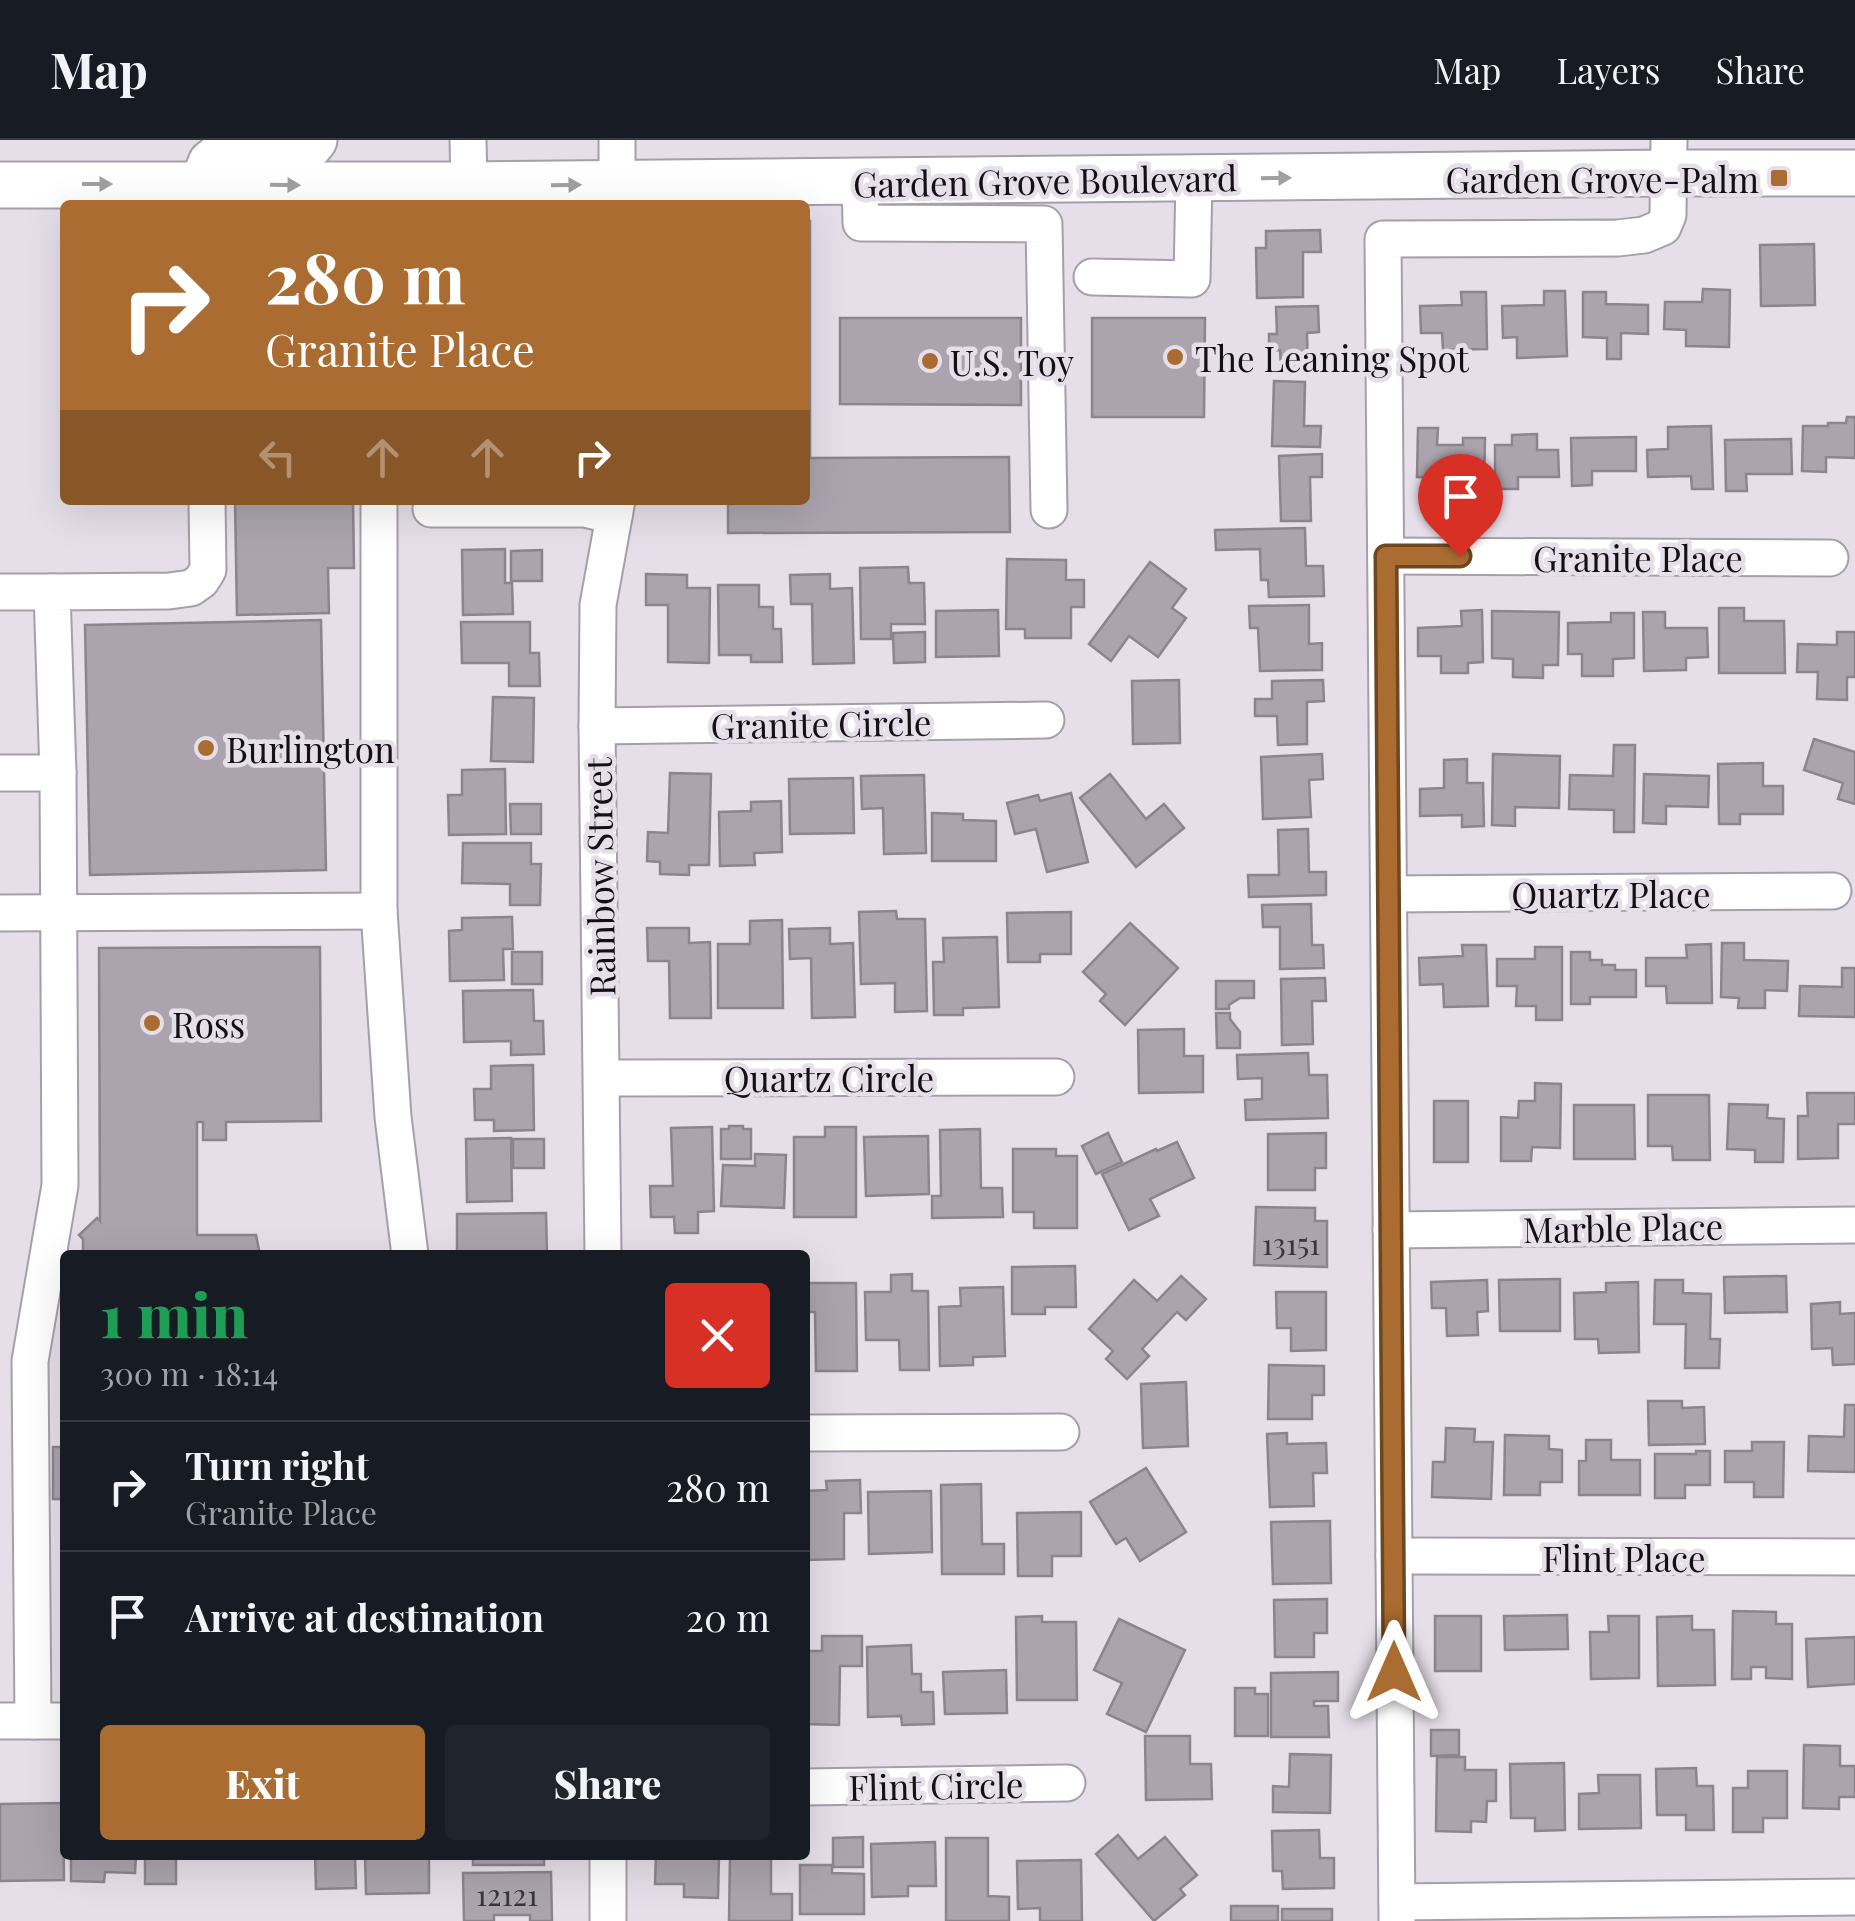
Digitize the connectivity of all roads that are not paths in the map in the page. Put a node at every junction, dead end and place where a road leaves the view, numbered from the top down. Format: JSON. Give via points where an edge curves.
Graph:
{"nodes":[{"id":1,"x":314,"y":140,"type":"edge"},
{"id":2,"x":468,"y":140,"type":"edge"},
{"id":3,"x":1670,"y":156,"type":"edge"},
{"id":4,"x":1855,"y":173,"type":"edge"},
{"id":5,"x":616,"y":176,"type":"edge"},
{"id":6,"x":1194,"y":178,"type":"junction"},
{"id":7,"x":0,"y":185,"type":"edge"},
{"id":8,"x":449,"y":192,"type":"edge"},
{"id":9,"x":203,"y":194,"type":"edge"},
{"id":10,"x":380,"y":195,"type":"edge"},
{"id":11,"x":1043,"y":202,"type":"junction"},
{"id":12,"x":1092,"y":277,"type":"dead end"},
{"id":13,"x":207,"y":505,"type":"edge"},
{"id":14,"x":379,"y":505,"type":"edge"},
{"id":15,"x":615,"y":508,"type":"edge"},
{"id":16,"x":431,"y":509,"type":"dead end"},
{"id":17,"x":1049,"y":510,"type":"dead end"},
{"id":18,"x":1386,"y":556,"type":"junction"},
{"id":19,"x":1830,"y":558,"type":"dead end"},
{"id":20,"x":0,"y":592,"type":"edge"},
{"id":21,"x":52,"y":592,"type":"junction"},
{"id":22,"x":1046,"y":720,"type":"dead end"},
{"id":23,"x":596,"y":726,"type":"junction"},
{"id":24,"x":0,"y":773,"type":"edge"},
{"id":25,"x":58,"y":773,"type":"junction"},
{"id":26,"x":1833,"y":891,"type":"dead end"},
{"id":27,"x":1388,"y":894,"type":"junction"},
{"id":28,"x":379,"y":911,"type":"junction"},
{"id":29,"x":0,"y":913,"type":"edge"},
{"id":30,"x":58,"y":913,"type":"junction"},
{"id":31,"x":1056,"y":1077,"type":"dead end"},
{"id":32,"x":602,"y":1078,"type":"junction"},
{"id":33,"x":1855,"y":1225,"type":"edge"},
{"id":34,"x":1391,"y":1230,"type":"junction"},
{"id":35,"x":409,"y":1250,"type":"edge"},
{"id":36,"x":603,"y":1250,"type":"edge"},
{"id":37,"x":15,"y":1361,"type":"edge"},
{"id":38,"x":1061,"y":1432,"type":"dead end"},
{"id":39,"x":810,"y":1433,"type":"edge"},
{"id":40,"x":1394,"y":1556,"type":"junction"},
{"id":41,"x":1855,"y":1557,"type":"edge"},
{"id":42,"x":33,"y":1721,"type":"edge"},
{"id":43,"x":1067,"y":1783,"type":"dead end"},
{"id":44,"x":810,"y":1787,"type":"edge"},
{"id":45,"x":608,"y":1860,"type":"edge"},
{"id":46,"x":1855,"y":1897,"type":"edge"},
{"id":47,"x":1397,"y":1911,"type":"edge"},
{"id":48,"x":608,"y":1921,"type":"edge"}],
"edges":[{"from":1,"to":9,"type":"main road","via":[[309,146],[222,155],[211,163]]},
{"from":2,"to":8,"type":"street"},
{"from":3,"to":4,"type":"main road","name":"Garden Grove Boulevard"},
{"from":6,"to":3,"type":"main road","name":"Garden Grove Boulevard","one_way":true},
{"from":3,"to":18,"type":"street","via":[[1668,214],[1663,227],[1644,234],[1383,240]]},
{"from":8,"to":5,"type":"main road","name":"Garden Grove Boulevard","one_way":true},
{"from":5,"to":11,"type":"main road","name":"Garden Grove Boulevard","via":[[860,182]]},
{"from":6,"to":11,"type":"main road","name":"Garden Grove Boulevard"},
{"from":6,"to":12,"type":"street","via":[[1192,278]]},
{"from":7,"to":9,"type":"main road","name":"Garden Grove Boulevard","one_way":true},
{"from":8,"to":10,"type":"main road","name":"Garden Grove Boulevard"},
{"from":9,"to":10,"type":"main road","name":"Garden Grove Boulevard","one_way":true},
{"from":11,"to":17,"type":"street"},
{"from":13,"to":21,"type":"street","via":[[208,570],[191,588]]},
{"from":14,"to":28,"type":"street"},
{"from":15,"to":16,"type":"street"},
{"from":15,"to":23,"type":"street","name":"Rainbow Street","via":[[598,606]]},
{"from":18,"to":19,"type":"street","name":"Granite Place"},
{"from":18,"to":27,"type":"street"},
{"from":20,"to":21,"type":"street"},
{"from":21,"to":25,"type":"street"},
{"from":22,"to":23,"type":"street","name":"Granite Circle"},
{"from":23,"to":32,"type":"street","name":"Rainbow Street"},
{"from":24,"to":25,"type":"street"},
{"from":25,"to":30,"type":"street"},
{"from":26,"to":27,"type":"street","name":"Quartz Place"},
{"from":27,"to":34,"type":"street"},
{"from":28,"to":30,"type":"street"},
{"from":28,"to":35,"type":"street"},
{"from":29,"to":30,"type":"street"},
{"from":30,"to":37,"type":"street","via":[[60,1185]]},
{"from":31,"to":32,"type":"street","name":"Quartz Circle"},
{"from":32,"to":36,"type":"street","name":"Rainbow Street"},
{"from":33,"to":34,"type":"street","name":"Marble Place"},
{"from":34,"to":40,"type":"street"},
{"from":37,"to":42,"type":"street"},
{"from":38,"to":39,"type":"street"},
{"from":40,"to":41,"type":"street","name":"Flint Place"},
{"from":40,"to":47,"type":"street"},
{"from":43,"to":44,"type":"street","name":"Flint Circle"},
{"from":45,"to":48,"type":"street"},
{"from":46,"to":47,"type":"street"}]}
